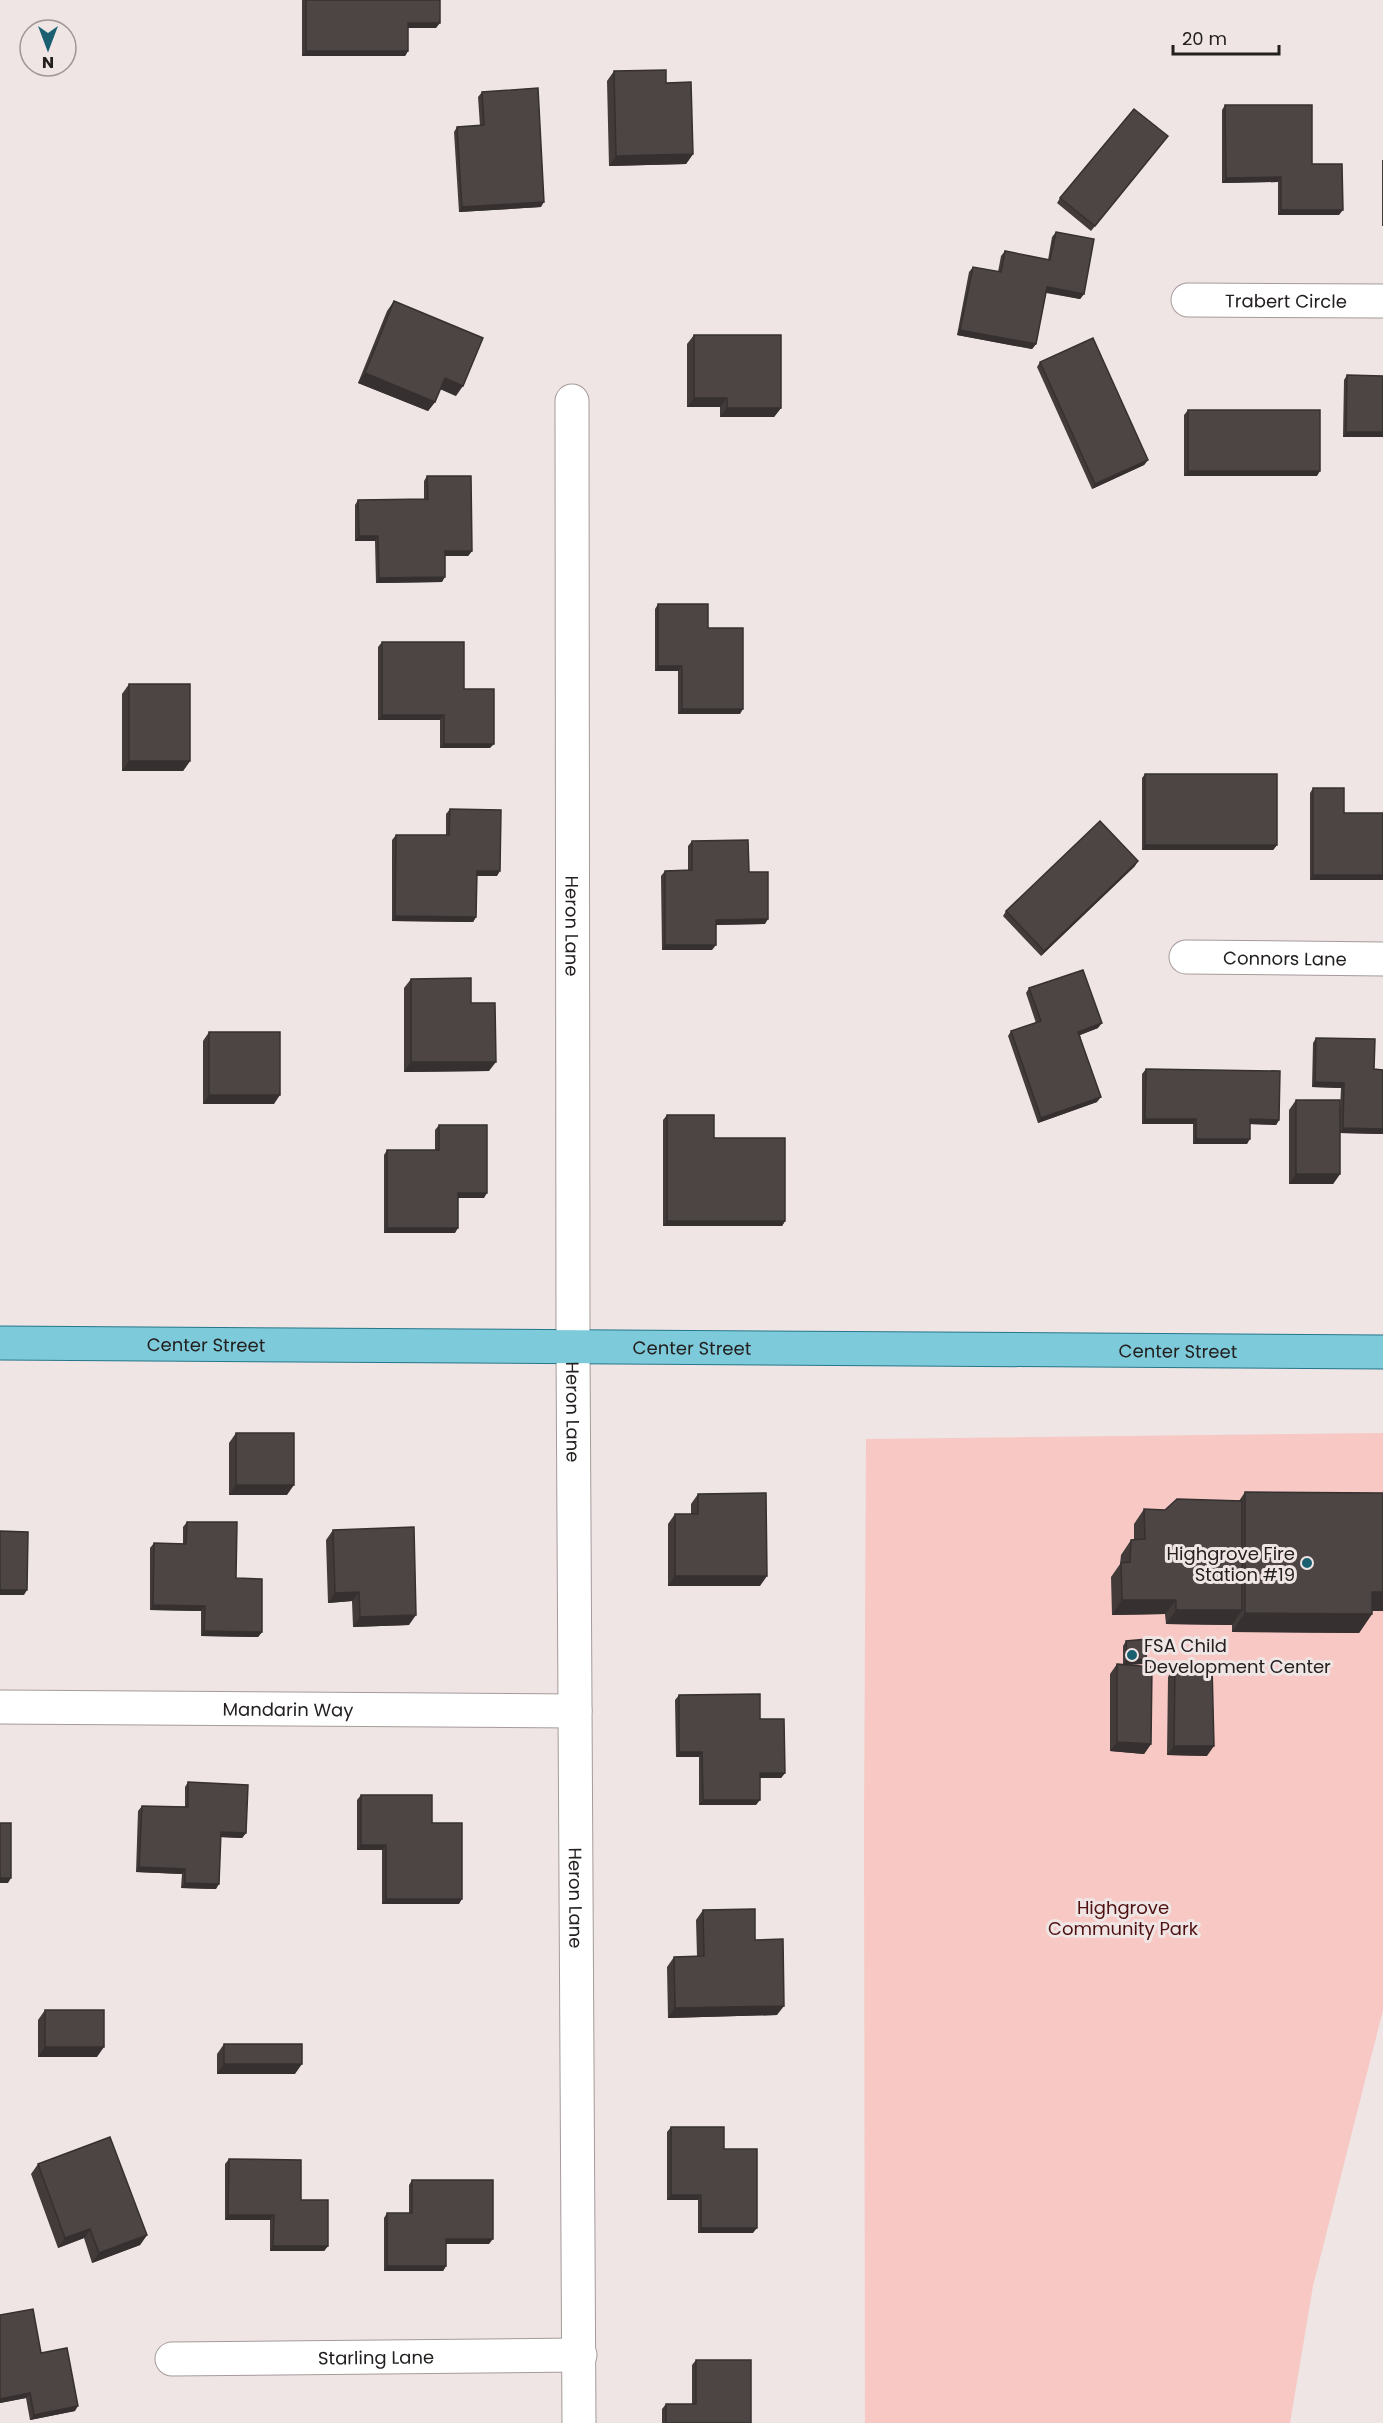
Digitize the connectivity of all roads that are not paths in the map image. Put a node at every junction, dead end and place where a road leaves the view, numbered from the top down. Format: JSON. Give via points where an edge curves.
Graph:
{"nodes":[{"id":1,"x":1188,"y":300,"type":"dead end"},
{"id":2,"x":1383,"y":301,"type":"edge"},
{"id":3,"x":572,"y":401,"type":"dead end"},
{"id":4,"x":1186,"y":957,"type":"dead end"},
{"id":5,"x":1383,"y":959,"type":"edge"},
{"id":6,"x":0,"y":1343,"type":"edge"},
{"id":7,"x":573,"y":1347,"type":"junction"},
{"id":8,"x":1383,"y":1352,"type":"edge"},
{"id":9,"x":0,"y":1707,"type":"edge"},
{"id":10,"x":575,"y":1711,"type":"junction"},
{"id":11,"x":580,"y":2355,"type":"junction"},
{"id":12,"x":172,"y":2359,"type":"dead end"},
{"id":13,"x":579,"y":2423,"type":"edge"}],
"edges":[{"from":1,"to":2,"type":"street","name":"Trabert Circle"},
{"from":3,"to":7,"type":"street","name":"Heron Lane"},
{"from":4,"to":5,"type":"street","name":"Connors Lane"},
{"from":6,"to":7,"type":"main road","name":"Center Street"},
{"from":7,"to":8,"type":"main road","name":"Center Street"},
{"from":7,"to":10,"type":"street","name":"Heron Lane"},
{"from":9,"to":10,"type":"street","name":"Mandarin Way"},
{"from":10,"to":11,"type":"street","name":"Heron Lane"},
{"from":11,"to":12,"type":"street","name":"Starling Lane"},
{"from":11,"to":13,"type":"street","name":"Heron Lane"}]}
